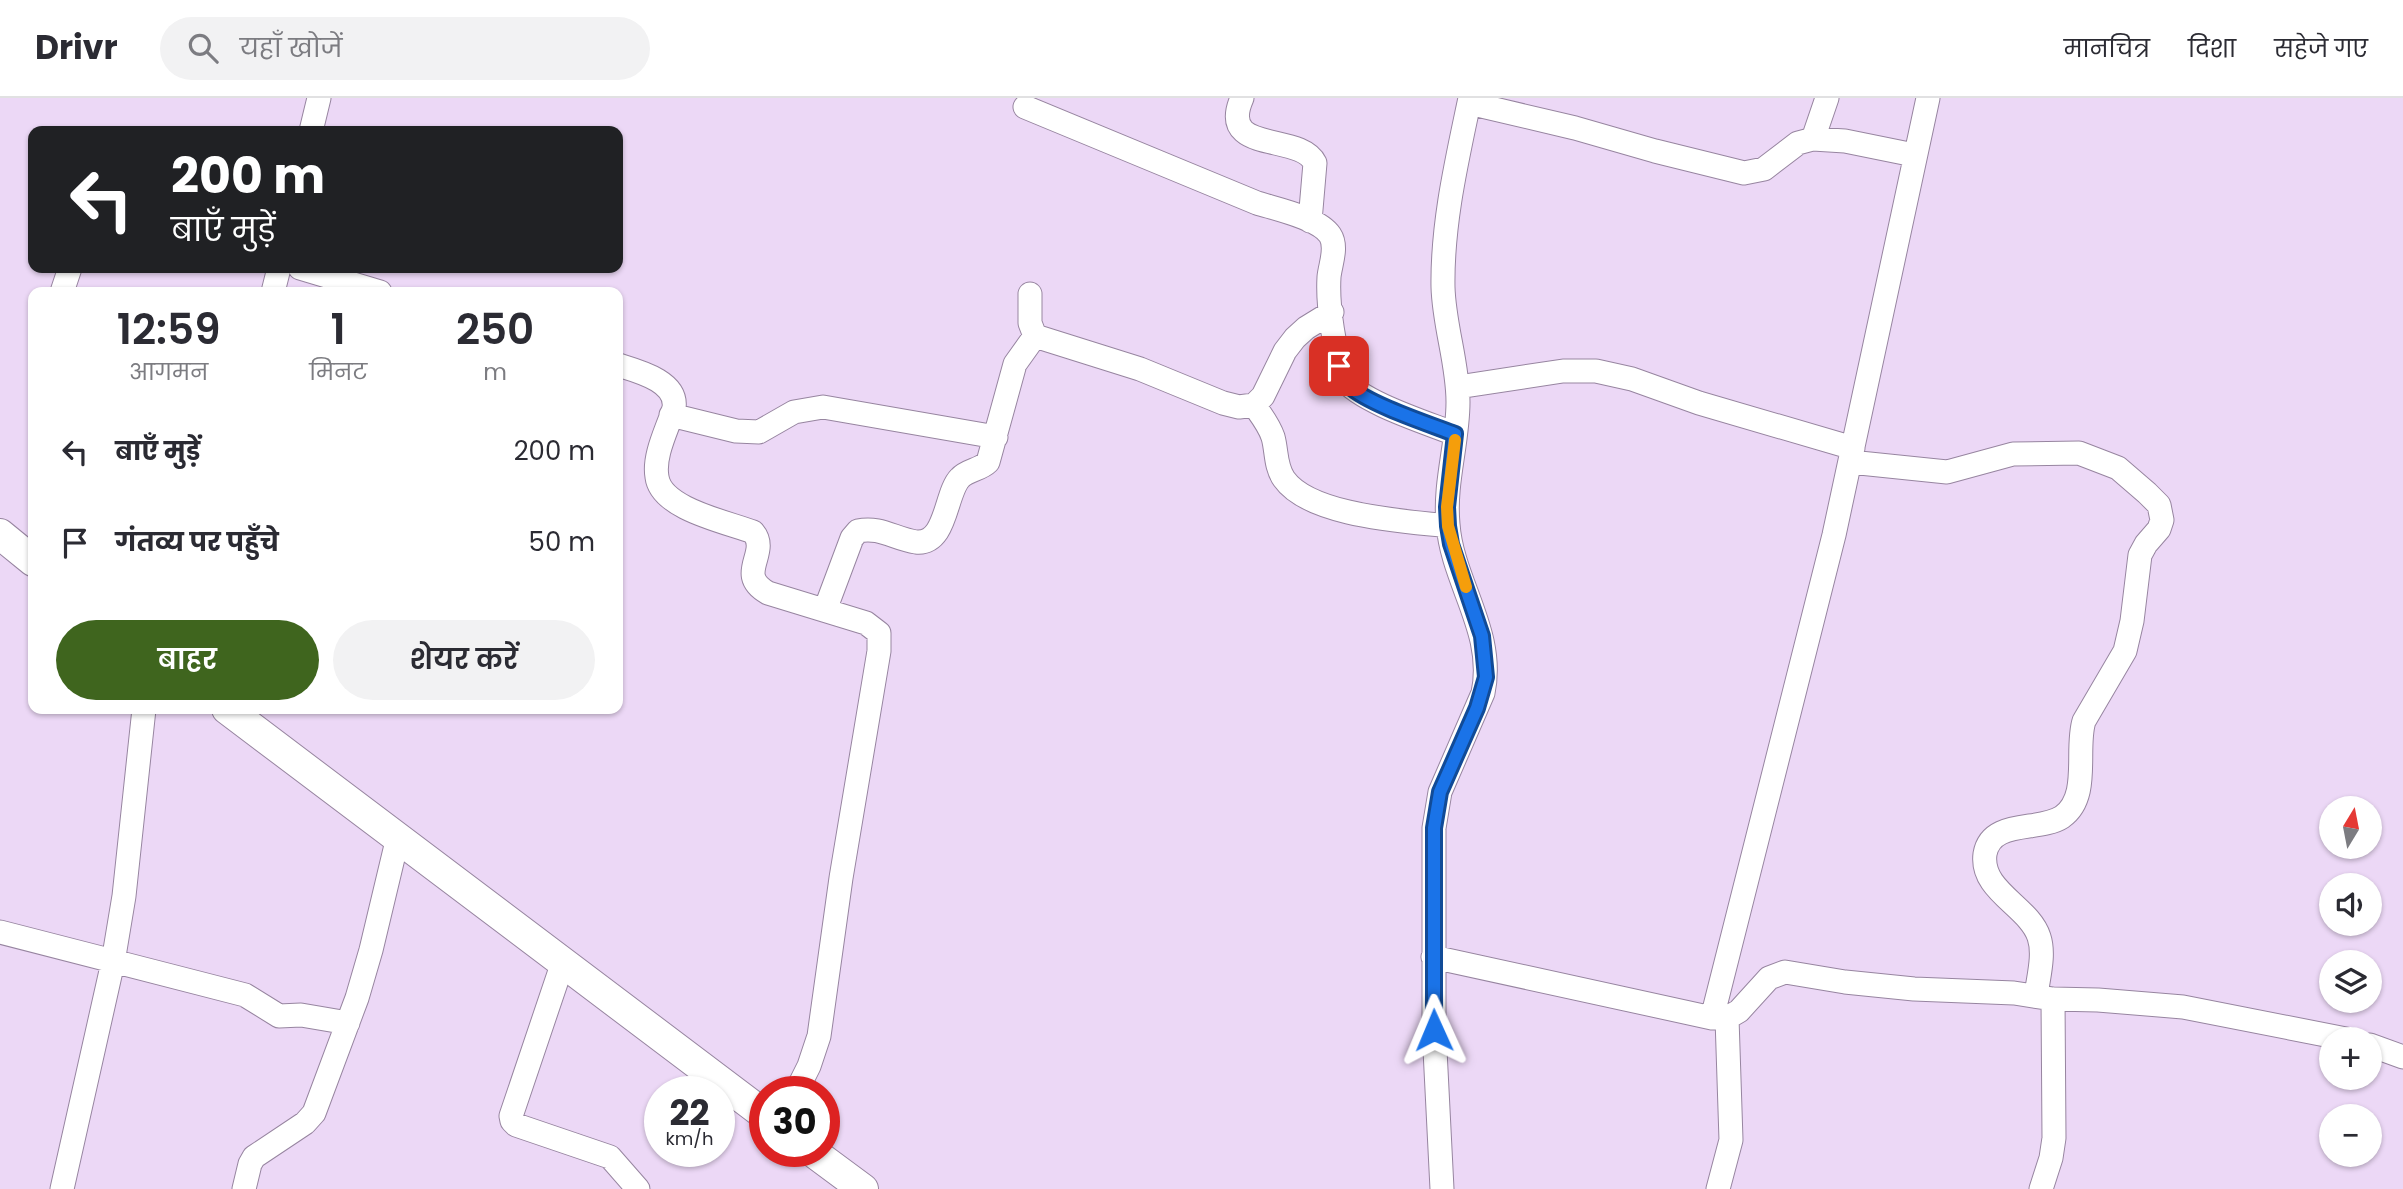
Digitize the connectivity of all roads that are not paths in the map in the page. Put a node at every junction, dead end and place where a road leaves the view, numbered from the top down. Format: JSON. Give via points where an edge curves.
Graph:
{"nodes":[{"id":1,"x":319,"y":98,"type":"edge"},
{"id":2,"x":1242,"y":98,"type":"edge"},
{"id":3,"x":1827,"y":98,"type":"edge"},
{"id":4,"x":1928,"y":98,"type":"edge"},
{"id":5,"x":1470,"y":101,"type":"edge"},
{"id":6,"x":1025,"y":107,"type":"dead end"},
{"id":7,"x":312,"y":126,"type":"edge"},
{"id":8,"x":1813,"y":139,"type":"junction"},
{"id":9,"x":1914,"y":155,"type":"junction"},
{"id":10,"x":1310,"y":221,"type":"junction"},
{"id":11,"x":317,"y":273,"type":"edge"},
{"id":12,"x":363,"y":287,"type":"edge"},
{"id":13,"x":1030,"y":294,"type":"dead end"},
{"id":14,"x":1332,"y":313,"type":"junction"},
{"id":15,"x":1035,"y":336,"type":"junction"},
{"id":16,"x":623,"y":367,"type":"edge"},
{"id":17,"x":1458,"y":387,"type":"junction"},
{"id":18,"x":1254,"y":404,"type":"junction"},
{"id":19,"x":671,"y":415,"type":"junction"},
{"id":20,"x":1455,"y":434,"type":"junction"},
{"id":21,"x":996,"y":437,"type":"junction"},
{"id":22,"x":1851,"y":455,"type":"junction"},
{"id":23,"x":1448,"y":526,"type":"junction"},
{"id":24,"x":0,"y":534,"type":"edge"},
{"id":25,"x":28,"y":557,"type":"edge"},
{"id":26,"x":825,"y":610,"type":"junction"},
{"id":27,"x":143,"y":714,"type":"edge"},
{"id":28,"x":234,"y":714,"type":"edge"},
{"id":29,"x":398,"y":836,"type":"junction"},
{"id":30,"x":0,"y":932,"type":"edge"},
{"id":31,"x":1433,"y":957,"type":"junction"},
{"id":32,"x":113,"y":962,"type":"junction"},
{"id":33,"x":564,"y":962,"type":"junction"},
{"id":34,"x":2045,"y":998,"type":"junction"},
{"id":35,"x":1719,"y":1018,"type":"junction"},
{"id":36,"x":348,"y":1023,"type":"junction"},
{"id":37,"x":2319,"y":1034,"type":"edge"},
{"id":38,"x":2382,"y":1050,"type":"edge"},
{"id":39,"x":2403,"y":1058,"type":"edge"},
{"id":40,"x":804,"y":1076,"type":"edge"},
{"id":41,"x":749,"y":1103,"type":"edge"},
{"id":42,"x":833,"y":1167,"type":"edge"},
{"id":43,"x":62,"y":1189,"type":"edge"},
{"id":44,"x":244,"y":1189,"type":"edge"},
{"id":45,"x":638,"y":1189,"type":"edge"},
{"id":46,"x":863,"y":1189,"type":"edge"},
{"id":47,"x":1442,"y":1189,"type":"edge"},
{"id":48,"x":1718,"y":1189,"type":"edge"},
{"id":49,"x":2041,"y":1189,"type":"edge"}],
"edges":[{"from":1,"to":7,"type":"street"},
{"from":2,"to":10,"type":"street","via":[[1238,121],[1243,131],[1303,150],[1315,163]]},
{"from":3,"to":8,"type":"street"},
{"from":4,"to":9,"type":"street"},
{"from":5,"to":8,"type":"street","via":[[1744,173],[1764,169],[1798,143]]},
{"from":5,"to":17,"type":"street","via":[[1451,192],[1444,258],[1443,288]]},
{"from":6,"to":10,"type":"street"},
{"from":8,"to":9,"type":"street"},
{"from":9,"to":22,"type":"street"},
{"from":10,"to":14,"type":"street","via":[[1331,236],[1334,248],[1329,276]]},
{"from":11,"to":12,"type":"street"},
{"from":13,"to":15,"type":"street"},
{"from":14,"to":18,"type":"street","via":[[1295,338]]},
{"from":14,"to":20,"type":"street","via":[[1339,366],[1350,387]]},
{"from":15,"to":18,"type":"street","via":[[1140,369],[1223,403]]},
{"from":15,"to":21,"type":"street","via":[[1015,365]]},
{"from":16,"to":19,"type":"street","via":[[650,377],[672,393]]},
{"from":17,"to":20,"type":"street"},
{"from":17,"to":22,"type":"street","via":[[1563,371],[1596,371],[1632,379]]},
{"from":18,"to":23,"type":"street","via":[[1273,439],[1279,470],[1294,489],[1328,506],[1379,519]]},
{"from":19,"to":21,"type":"street","via":[[759,432],[794,412],[823,407]]},
{"from":19,"to":26,"type":"street","via":[[656,475],[664,493],[703,516],[753,532],[758,547],[752,574],[759,589]]},
{"from":20,"to":23,"type":"street"},
{"from":21,"to":26,"type":"street","via":[[988,462],[956,482],[931,538],[916,542],[876,529],[858,531]]},
{"from":22,"to":34,"type":"street","via":[[1947,472],[2014,454],[2079,453],[2118,468],[2162,513],[2159,529],[2140,555],[2125,651],[2080,732],[2080,770],[2071,809],[2050,823],[2002,832],[1986,851],[1989,875],[2037,931]]},
{"from":22,"to":35,"type":"street"},
{"from":23,"to":31,"type":"street","via":[[1482,636],[1486,677],[1440,792],[1434,828]]},
{"from":24,"to":25,"type":"main road"},
{"from":26,"to":40,"type":"street","via":[[866,623],[880,639],[816,1050]]},
{"from":27,"to":32,"type":"street"},
{"from":28,"to":29,"type":"main road"},
{"from":29,"to":33,"type":"main road"},
{"from":29,"to":36,"type":"street"},
{"from":30,"to":32,"type":"street"},
{"from":31,"to":35,"type":"street"},
{"from":31,"to":47,"type":"street"},
{"from":32,"to":36,"type":"street","via":[[245,995],[279,1016]]},
{"from":32,"to":43,"type":"street"},
{"from":33,"to":41,"type":"main road"},
{"from":33,"to":45,"type":"street","via":[[510,1116],[516,1125],[610,1157]]},
{"from":34,"to":35,"type":"street","via":[[1903,988],[1785,972],[1769,978],[1745,1007]]},
{"from":34,"to":37,"type":"street","via":[[2183,1007]]},
{"from":34,"to":49,"type":"street","via":[[2054,1138]]},
{"from":35,"to":48,"type":"street","via":[[1731,1140]]},
{"from":36,"to":44,"type":"street","via":[[311,1119],[254,1157]]},
{"from":38,"to":39,"type":"street"},
{"from":42,"to":46,"type":"main road"}]}
